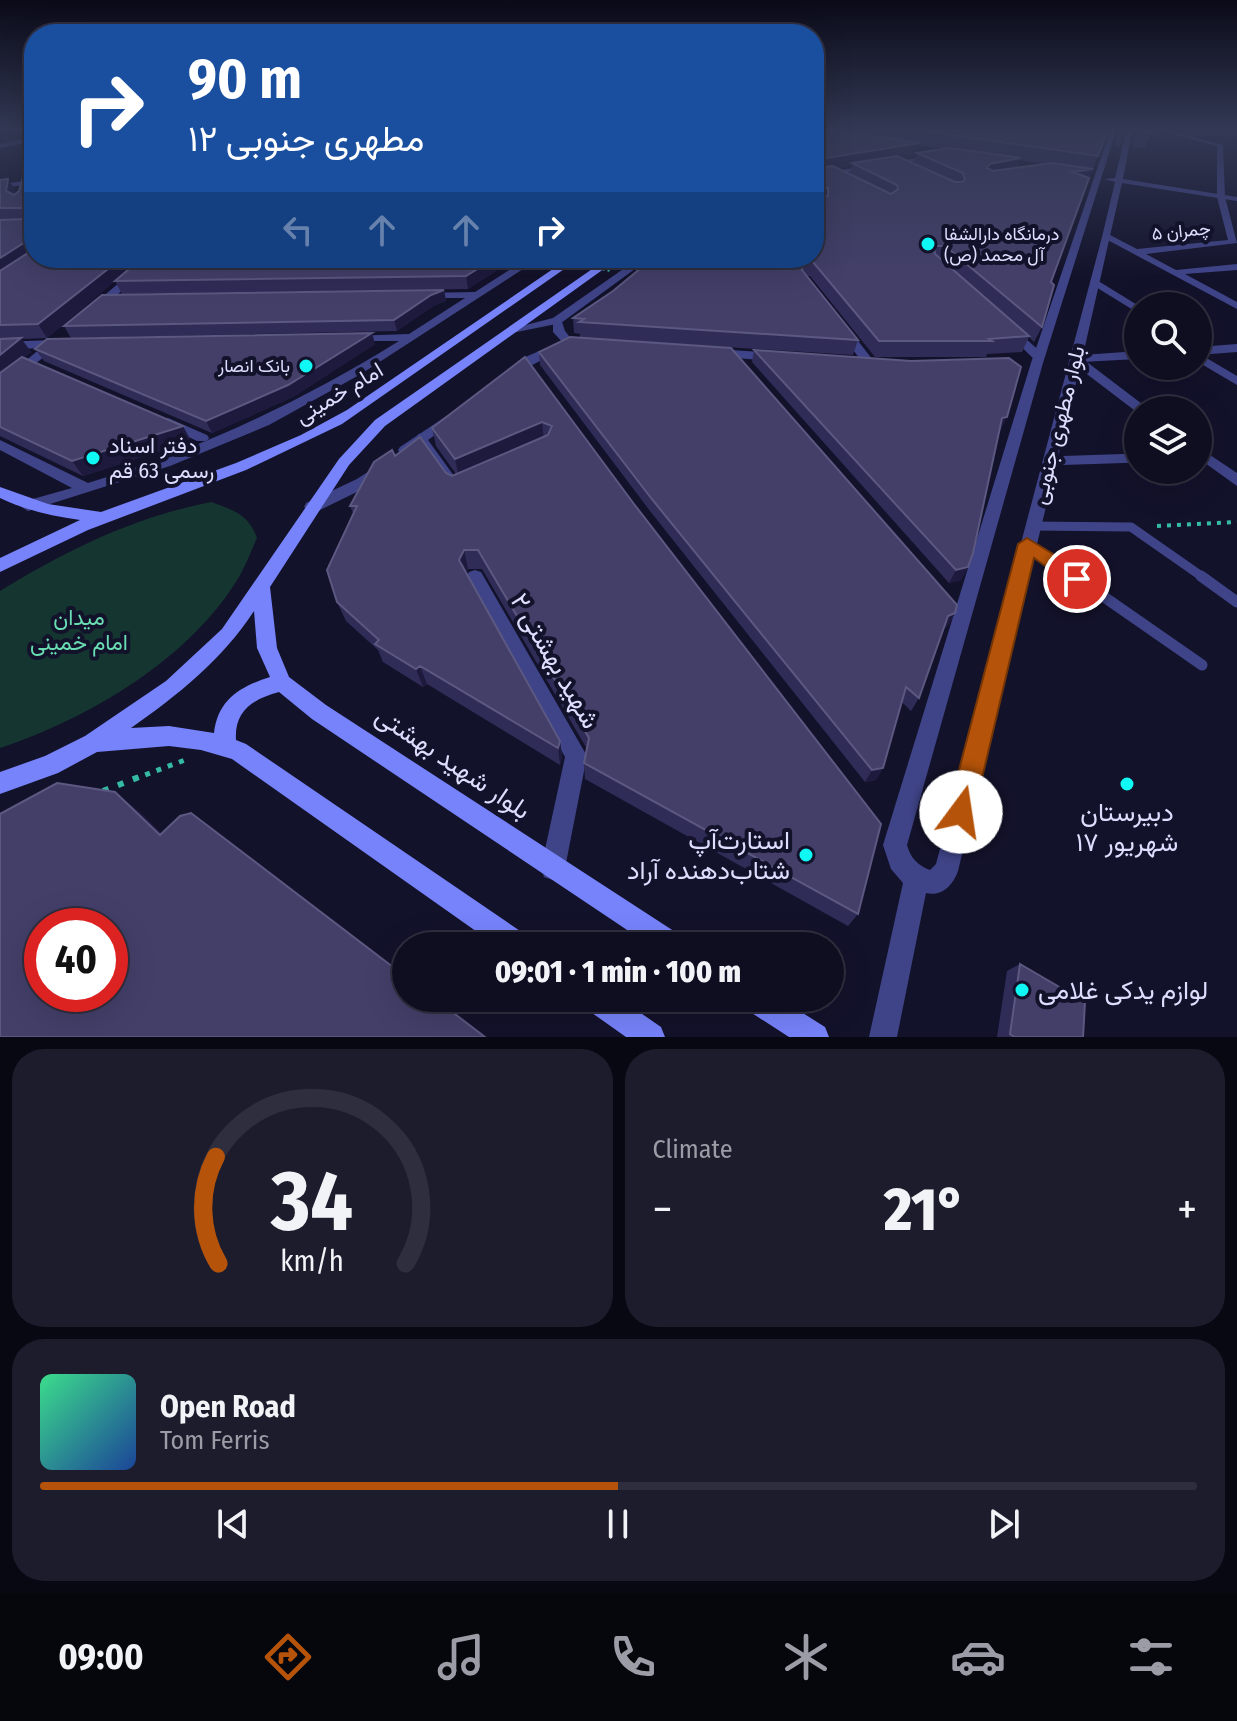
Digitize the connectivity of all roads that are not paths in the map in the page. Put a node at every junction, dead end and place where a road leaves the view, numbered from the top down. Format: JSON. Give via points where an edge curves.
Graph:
{"nodes":[{"id":1,"x":1094,"y":179,"type":"edge"},
{"id":2,"x":1096,"y":179,"type":"edge"},
{"id":3,"x":1102,"y":179,"type":"edge"},
{"id":4,"x":1221,"y":179,"type":"edge"},
{"id":5,"x":1118,"y":182,"type":"junction"},
{"id":6,"x":0,"y":186,"type":"edge"},
{"id":7,"x":24,"y":187,"type":"edge"},
{"id":8,"x":1221,"y":197,"type":"junction"},
{"id":9,"x":1237,"y":199,"type":"edge"},
{"id":10,"x":1107,"y":237,"type":"junction"},
{"id":11,"x":1134,"y":252,"type":"junction"},
{"id":12,"x":1237,"y":267,"type":"edge"},
{"id":13,"x":142,"y":268,"type":"edge"},
{"id":14,"x":519,"y":268,"type":"edge"},
{"id":15,"x":561,"y":268,"type":"edge"},
{"id":16,"x":606,"y":268,"type":"edge"},
{"id":17,"x":635,"y":268,"type":"edge"},
{"id":18,"x":1177,"y":272,"type":"junction"},
{"id":19,"x":1095,"y":282,"type":"junction"},
{"id":20,"x":415,"y":295,"type":"edge"},
{"id":21,"x":477,"y":295,"type":"junction"},
{"id":22,"x":105,"y":300,"type":"junction"},
{"id":23,"x":121,"y":300,"type":"edge"},
{"id":24,"x":1124,"y":301,"type":"edge"},
{"id":25,"x":1237,"y":306,"type":"edge"},
{"id":26,"x":834,"y":317,"type":"edge"},
{"id":27,"x":84,"y":318,"type":"edge"},
{"id":28,"x":557,"y":321,"type":"junction"},
{"id":29,"x":1004,"y":326,"type":"edge"},
{"id":30,"x":512,"y":330,"type":"junction"},
{"id":31,"x":63,"y":336,"type":"edge"},
{"id":32,"x":409,"y":337,"type":"junction"},
{"id":33,"x":347,"y":338,"type":"edge"},
{"id":34,"x":569,"y":343,"type":"junction"},
{"id":35,"x":83,"y":344,"type":"edge"},
{"id":36,"x":52,"y":345,"type":"junction"},
{"id":37,"x":599,"y":345,"type":"edge"},
{"id":38,"x":0,"y":346,"type":"edge"},
{"id":39,"x":1237,"y":348,"type":"edge"},
{"id":40,"x":1212,"y":351,"type":"edge"},
{"id":41,"x":705,"y":353,"type":"edge"},
{"id":42,"x":1124,"y":356,"type":"edge"},
{"id":43,"x":780,"y":358,"type":"edge"},
{"id":44,"x":1075,"y":359,"type":"junction"},
{"id":45,"x":1033,"y":361,"type":"junction"},
{"id":46,"x":1212,"y":362,"type":"edge"},
{"id":47,"x":30,"y":363,"type":"junction"},
{"id":48,"x":855,"y":363,"type":"edge"},
{"id":49,"x":45,"y":369,"type":"edge"},
{"id":50,"x":503,"y":378,"type":"edge"},
{"id":51,"x":1237,"y":381,"type":"edge"},
{"id":52,"x":0,"y":388,"type":"edge"},
{"id":53,"x":1124,"y":396,"type":"edge"},
{"id":54,"x":456,"y":413,"type":"edge"},
{"id":55,"x":159,"y":418,"type":"edge"},
{"id":56,"x":202,"y":438,"type":"dead end"},
{"id":57,"x":421,"y":438,"type":"junction"},
{"id":58,"x":0,"y":444,"type":"edge"},
{"id":59,"x":1124,"y":458,"type":"edge"},
{"id":60,"x":1048,"y":461,"type":"junction"},
{"id":61,"x":1212,"y":463,"type":"edge"},
{"id":62,"x":469,"y":481,"type":"edge"},
{"id":63,"x":1237,"y":481,"type":"edge"},
{"id":64,"x":87,"y":489,"type":"junction"},
{"id":65,"x":0,"y":492,"type":"edge"},
{"id":66,"x":28,"y":506,"type":"junction"},
{"id":67,"x":312,"y":507,"type":"junction"},
{"id":68,"x":101,"y":517,"type":"junction"},
{"id":69,"x":1032,"y":526,"type":"junction"},
{"id":70,"x":1027,"y":544,"type":"junction"},
{"id":71,"x":0,"y":566,"type":"edge"},
{"id":72,"x":475,"y":577,"type":"dead end"},
{"id":73,"x":261,"y":587,"type":"junction"},
{"id":74,"x":1237,"y":602,"type":"edge"},
{"id":75,"x":1202,"y":665,"type":"dead end"},
{"id":76,"x":282,"y":683,"type":"junction"},
{"id":77,"x":93,"y":743,"type":"junction"},
{"id":78,"x":225,"y":746,"type":"junction"},
{"id":79,"x":0,"y":783,"type":"edge"},
{"id":80,"x":875,"y":820,"type":"edge"},
{"id":81,"x":895,"y":845,"type":"junction"},
{"id":82,"x":553,"y":868,"type":"junction"},
{"id":83,"x":916,"y":879,"type":"junction"},
{"id":84,"x":500,"y":932,"type":"edge"},
{"id":85,"x":652,"y":932,"type":"edge"},
{"id":86,"x":615,"y":1012,"type":"edge"},
{"id":87,"x":776,"y":1012,"type":"edge"},
{"id":88,"x":651,"y":1037,"type":"edge"},
{"id":89,"x":815,"y":1037,"type":"edge"},
{"id":90,"x":883,"y":1037,"type":"edge"}],
"edges":[{"from":1,"to":45,"type":"street","name":"بلوار مطهری جنوبی"},
{"from":2,"to":5,"type":"street","via":[[1106,186]]},
{"from":3,"to":5,"type":"street"},
{"from":4,"to":8,"type":"street"},
{"from":5,"to":8,"type":"street"},
{"from":5,"to":10,"type":"street","name":"بلوار مطهری جنوبی"},
{"from":6,"to":7,"type":"street"},
{"from":8,"to":9,"type":"street"},
{"from":8,"to":11,"type":"street","name":"چمران ۵","via":[[1233,242]]},
{"from":10,"to":11,"type":"street"},
{"from":10,"to":19,"type":"street","name":"بلوار مطهری جنوبی"},
{"from":11,"to":18,"type":"street"},
{"from":12,"to":18,"type":"street"},
{"from":13,"to":22,"type":"street"},
{"from":14,"to":21,"type":"street"},
{"from":15,"to":68,"type":"main road","name":"امام خمینی","via":[[322,430],[226,473]]},
{"from":16,"to":30,"type":"main road","name":"امام خمینی"},
{"from":17,"to":28,"type":"street"},
{"from":18,"to":25,"type":"street"},
{"from":19,"to":24,"type":"street"},
{"from":19,"to":44,"type":"street","name":"بلوار مطهری جنوبی"},
{"from":20,"to":21,"type":"street"},
{"from":21,"to":32,"type":"street"},
{"from":22,"to":23,"type":"street"},
{"from":22,"to":27,"type":"street"},
{"from":26,"to":48,"type":"street","via":[[877,364]]},
{"from":28,"to":30,"type":"street"},
{"from":28,"to":34,"type":"street"},
{"from":29,"to":45,"type":"street"},
{"from":30,"to":67,"type":"main road","name":"امام خمینی","via":[[380,423]]},
{"from":31,"to":36,"type":"street"},
{"from":32,"to":33,"type":"street"},
{"from":32,"to":64,"type":"street","via":[[294,407],[213,444]]},
{"from":34,"to":37,"type":"street"},
{"from":34,"to":50,"type":"street"},
{"from":35,"to":36,"type":"street"},
{"from":36,"to":38,"type":"street"},
{"from":36,"to":47,"type":"street"},
{"from":39,"to":40,"type":"street"},
{"from":41,"to":43,"type":"street","via":[[740,360]]},
{"from":42,"to":44,"type":"street"},
{"from":44,"to":53,"type":"street"},
{"from":44,"to":60,"type":"street","name":"بلوار مطهری جنوبی"},
{"from":45,"to":81,"type":"street","name":"بلوار مطهری جنوبی","via":[[957,609]]},
{"from":46,"to":51,"type":"street"},
{"from":47,"to":49,"type":"street"},
{"from":47,"to":52,"type":"street"},
{"from":54,"to":57,"type":"street"},
{"from":55,"to":56,"type":"street"},
{"from":57,"to":62,"type":"lane","via":[[456,487]]},
{"from":57,"to":67,"type":"street","via":[[362,483]]},
{"from":58,"to":64,"type":"street"},
{"from":59,"to":60,"type":"lane"},
{"from":60,"to":69,"type":"street","name":"بلوار مطهری جنوبی"},
{"from":61,"to":63,"type":"street"},
{"from":64,"to":66,"type":"street"},
{"from":65,"to":66,"type":"main road"},
{"from":66,"to":68,"type":"main road"},
{"from":67,"to":73,"type":"main road","name":"امام خمینی"},
{"from":68,"to":71,"type":"main road"},
{"from":69,"to":70,"type":"street","name":"بلوار مطهری جنوبی"},
{"from":69,"to":74,"type":"lane","via":[[1131,527]]},
{"from":70,"to":75,"type":"lane"},
{"from":70,"to":83,"type":"street","name":"بلوار مطهری جنوبی","via":[[946,871],[934,883]]},
{"from":72,"to":82,"type":"street","name":"شهید بهشتی ۲","via":[[576,756]]},
{"from":73,"to":76,"type":"main road","name":"بلوار شهید بهشتی","via":[[267,648]]},
{"from":73,"to":77,"type":"main road","via":[[204,660]]},
{"from":76,"to":78,"type":"main road","via":[[258,688],[235,704],[222,726]]},
{"from":76,"to":82,"type":"main road","name":"بلوار شهید بهشتی"},
{"from":77,"to":78,"type":"main road","via":[[160,734]]},
{"from":77,"to":79,"type":"main road"},
{"from":78,"to":84,"type":"main road"},
{"from":80,"to":81,"type":"street"},
{"from":81,"to":83,"type":"street","via":[[898,861]]},
{"from":82,"to":85,"type":"main road","name":"بلوار شهید بهشتی"},
{"from":83,"to":90,"type":"street"},
{"from":86,"to":88,"type":"main road"},
{"from":87,"to":89,"type":"main road"}]}
